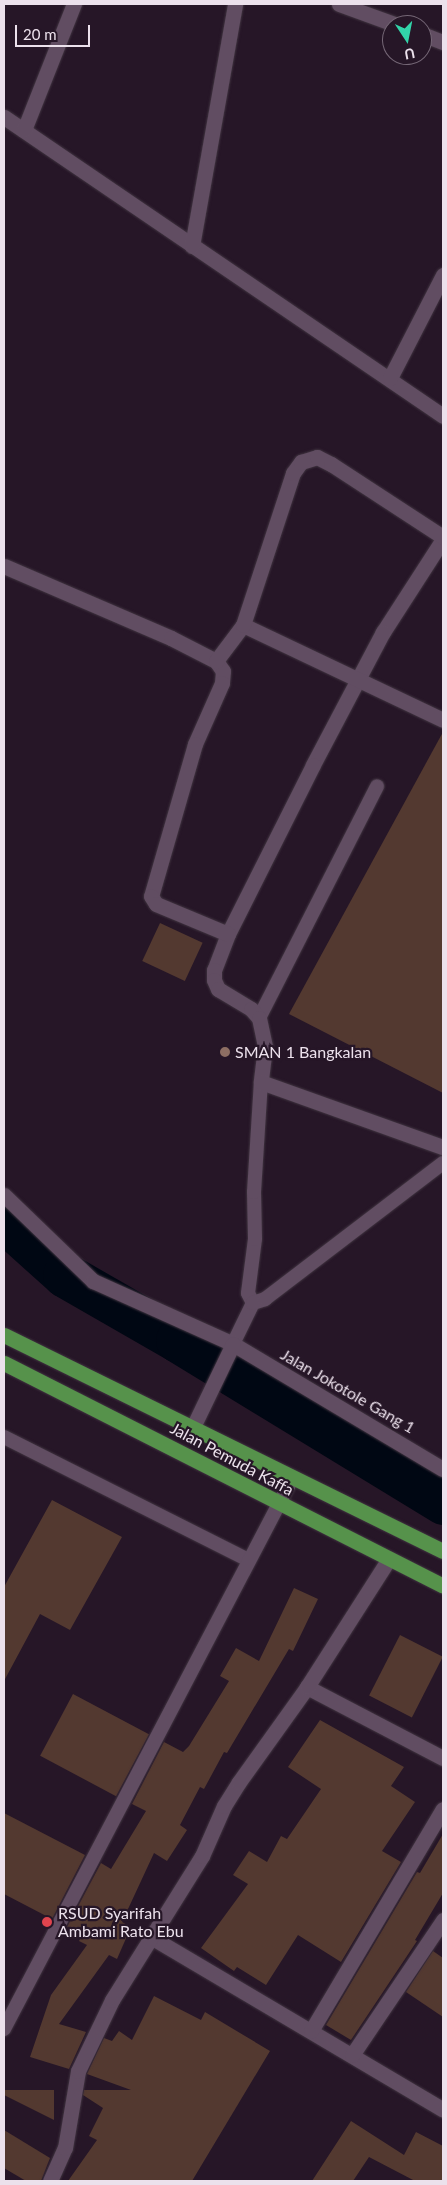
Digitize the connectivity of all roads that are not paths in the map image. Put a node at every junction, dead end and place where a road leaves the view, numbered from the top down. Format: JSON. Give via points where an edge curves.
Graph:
{"nodes":[{"id":1,"x":74,"y":4,"type":"edge"},
{"id":2,"x":235,"y":4,"type":"edge"},
{"id":3,"x":339,"y":4,"type":"edge"},
{"id":4,"x":382,"y":20,"type":"edge"},
{"id":5,"x":4,"y":117,"type":"edge"},
{"id":6,"x":24,"y":130,"type":"junction"},
{"id":7,"x":192,"y":246,"type":"junction"},
{"id":8,"x":443,"y":277,"type":"edge"},
{"id":9,"x":390,"y":378,"type":"junction"},
{"id":10,"x":443,"y":416,"type":"edge"},
{"id":11,"x":443,"y":538,"type":"edge"},
{"id":12,"x":4,"y":566,"type":"edge"},
{"id":13,"x":243,"y":624,"type":"junction"},
{"id":14,"x":216,"y":662,"type":"junction"},
{"id":15,"x":360,"y":678,"type":"junction"},
{"id":16,"x":443,"y":720,"type":"edge"},
{"id":17,"x":378,"y":786,"type":"dead end"},
{"id":18,"x":228,"y":934,"type":"junction"},
{"id":19,"x":259,"y":1018,"type":"junction"},
{"id":20,"x":261,"y":1082,"type":"junction"},
{"id":21,"x":443,"y":1147,"type":"edge"},
{"id":22,"x":443,"y":1163,"type":"edge"},
{"id":23,"x":4,"y":1195,"type":"edge"},
{"id":24,"x":253,"y":1303,"type":"junction"},
{"id":25,"x":4,"y":1335,"type":"edge"},
{"id":26,"x":230,"y":1349,"type":"junction"},
{"id":27,"x":4,"y":1363,"type":"edge"},
{"id":28,"x":193,"y":1427,"type":"junction"},
{"id":29,"x":4,"y":1437,"type":"edge"},
{"id":30,"x":443,"y":1469,"type":"edge"},
{"id":31,"x":292,"y":1479,"type":"junction"},
{"id":32,"x":279,"y":1504,"type":"junction"},
{"id":33,"x":443,"y":1551,"type":"edge"},
{"id":34,"x":247,"y":1560,"type":"junction"},
{"id":35,"x":389,"y":1560,"type":"junction"},
{"id":36,"x":443,"y":1586,"type":"edge"},
{"id":37,"x":307,"y":1687,"type":"junction"},
{"id":38,"x":443,"y":1758,"type":"edge"},
{"id":39,"x":443,"y":1809,"type":"edge"},
{"id":40,"x":443,"y":1920,"type":"edge"},
{"id":41,"x":151,"y":1938,"type":"junction"},
{"id":42,"x":4,"y":2029,"type":"edge"},
{"id":43,"x":311,"y":2031,"type":"junction"},
{"id":44,"x":352,"y":2055,"type":"junction"},
{"id":45,"x":443,"y":2110,"type":"edge"},
{"id":46,"x":50,"y":2181,"type":"edge"}],
"edges":[{"from":1,"to":6,"type":"street"},
{"from":2,"to":7,"type":"street"},
{"from":3,"to":4,"type":"street"},
{"from":5,"to":6,"type":"street"},
{"from":6,"to":7,"type":"street"},
{"from":7,"to":9,"type":"street"},
{"from":8,"to":9,"type":"street"},
{"from":9,"to":10,"type":"street"},
{"from":11,"to":13,"type":"street","via":[[331,464],[317,457],[301,462],[293,472]]},
{"from":11,"to":15,"type":"street","via":[[383,632]]},
{"from":12,"to":14,"type":"street","via":[[171,638]]},
{"from":13,"to":14,"type":"street"},
{"from":13,"to":15,"type":"street"},
{"from":14,"to":18,"type":"street","via":[[223,671],[222,683],[194,744],[152,896],[156,904]]},
{"from":15,"to":16,"type":"street"},
{"from":15,"to":18,"type":"street"},
{"from":17,"to":19,"type":"lane"},
{"from":18,"to":19,"type":"street","via":[[214,970],[214,980],[218,989],[251,1009]]},
{"from":19,"to":20,"type":"street","via":[[265,1047]]},
{"from":20,"to":21,"type":"street"},
{"from":20,"to":24,"type":"lane","via":[[254,1192],[255,1239],[248,1293]]},
{"from":22,"to":24,"type":"lane","via":[[265,1299]]},
{"from":23,"to":26,"type":"street","name":"Jalan Jokotole Gang 1","via":[[93,1281]]},
{"from":24,"to":26,"type":"lane"},
{"from":25,"to":28,"type":"highway","name":"Jalan Pemuda Kaffa"},
{"from":26,"to":28,"type":"street"},
{"from":26,"to":30,"type":"street","name":"Jalan Jokotole Gang 1"},
{"from":27,"to":32,"type":"highway","name":"Jalan Pemuda Kaffa","via":[[206,1463]]},
{"from":28,"to":31,"type":"highway","name":"Jalan Pemuda Kaffa"},
{"from":29,"to":34,"type":"lane"},
{"from":31,"to":32,"type":"lane"},
{"from":31,"to":33,"type":"highway","name":"Jalan Pemuda Kaffa"},
{"from":32,"to":34,"type":"lane"},
{"from":32,"to":35,"type":"highway","name":"Jalan Pemuda Kaffa"},
{"from":34,"to":42,"type":"lane"},
{"from":35,"to":36,"type":"highway","name":"Jalan Pemuda Kaffa"},
{"from":35,"to":37,"type":"street"},
{"from":37,"to":38,"type":"street"},
{"from":37,"to":41,"type":"street","via":[[224,1806],[202,1856]]},
{"from":39,"to":43,"type":"street"},
{"from":40,"to":44,"type":"street"},
{"from":41,"to":43,"type":"street"},
{"from":41,"to":46,"type":"street","via":[[112,2000],[78,2071],[65,2148]]},
{"from":43,"to":44,"type":"street"},
{"from":44,"to":45,"type":"street"}]}
